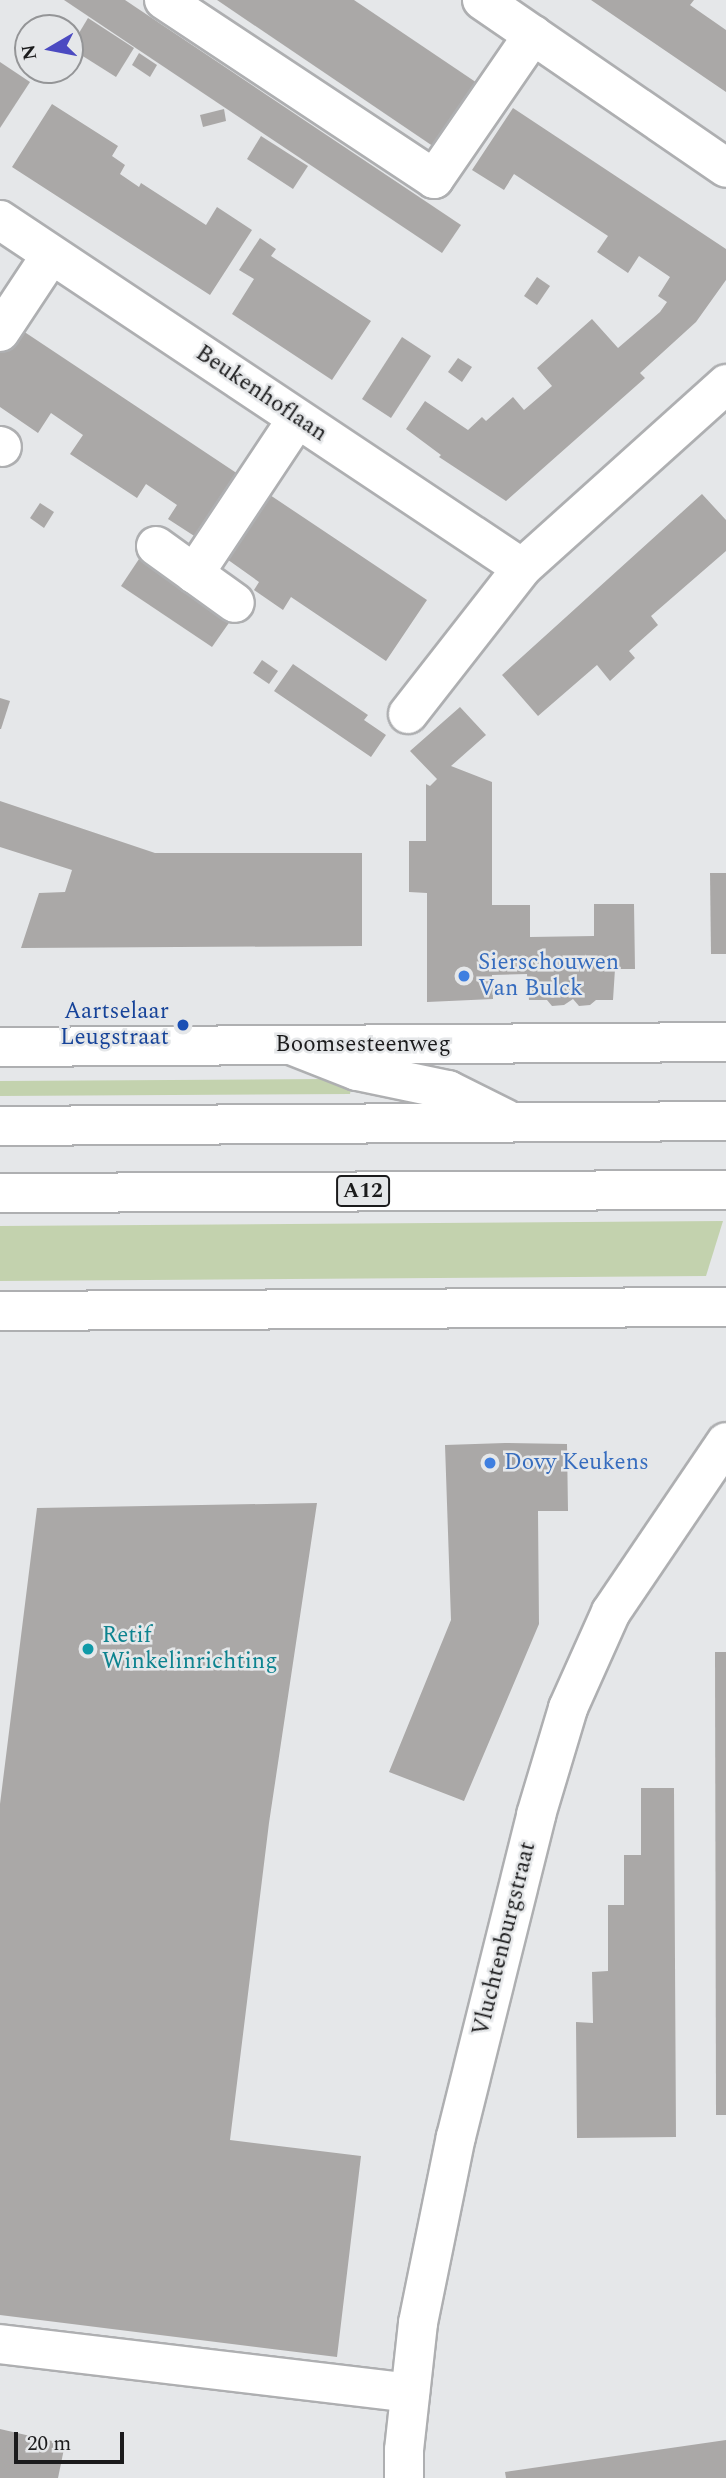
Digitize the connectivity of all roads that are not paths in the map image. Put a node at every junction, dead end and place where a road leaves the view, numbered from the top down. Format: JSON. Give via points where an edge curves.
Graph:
{"nodes":[{"id":1,"x":164,"y":0,"type":"edge"},
{"id":2,"x":482,"y":0,"type":"edge"},
{"id":3,"x":538,"y":39,"type":"junction"},
{"id":4,"x":726,"y":168,"type":"edge"},
{"id":5,"x":442,"y":196,"type":"dead end"},
{"id":6,"x":0,"y":220,"type":"edge"},
{"id":7,"x":51,"y":255,"type":"junction"},
{"id":8,"x":0,"y":332,"type":"edge"},
{"id":9,"x":726,"y":384,"type":"edge"},
{"id":10,"x":298,"y":419,"type":"junction"},
{"id":11,"x":156,"y":546,"type":"dead end"},
{"id":12,"x":522,"y":568,"type":"junction"},
{"id":13,"x":194,"y":574,"type":"junction"},
{"id":14,"x":235,"y":603,"type":"dead end"},
{"id":15,"x":408,"y":714,"type":"dead end"},
{"id":16,"x":726,"y":1042,"type":"edge"},
{"id":17,"x":291,"y":1045,"type":"junction"},
{"id":18,"x":0,"y":1047,"type":"edge"},
{"id":19,"x":726,"y":1121,"type":"edge"},
{"id":20,"x":515,"y":1123,"type":"junction"},
{"id":21,"x":0,"y":1126,"type":"edge"},
{"id":22,"x":726,"y":1189,"type":"edge"},
{"id":23,"x":0,"y":1193,"type":"edge"},
{"id":24,"x":726,"y":1307,"type":"edge"},
{"id":25,"x":0,"y":1311,"type":"edge"},
{"id":26,"x":726,"y":1442,"type":"edge"},
{"id":27,"x":0,"y":2344,"type":"edge"},
{"id":28,"x":410,"y":2393,"type":"junction"},
{"id":29,"x":404,"y":2478,"type":"edge"}],
"edges":[{"from":1,"to":3,"type":"main road","via":[[434,179]]},
{"from":2,"to":3,"type":"main road"},
{"from":3,"to":4,"type":"main road"},
{"from":3,"to":5,"type":"main road"},
{"from":6,"to":7,"type":"main road","name":"Beukenhoflaan"},
{"from":7,"to":8,"type":"main road"},
{"from":7,"to":10,"type":"main road","name":"Beukenhoflaan"},
{"from":9,"to":12,"type":"main road"},
{"from":10,"to":12,"type":"main road","name":"Beukenhoflaan"},
{"from":10,"to":13,"type":"main road"},
{"from":11,"to":13,"type":"main road"},
{"from":12,"to":15,"type":"main road"},
{"from":13,"to":14,"type":"main road"},
{"from":16,"to":17,"type":"main road","name":"Boomsesteenweg"},
{"from":17,"to":18,"type":"main road","name":"Boomsesteenweg"},
{"from":17,"to":20,"type":"main road","via":[[357,1071],[448,1090]]},
{"from":19,"to":20,"type":"main road"},
{"from":20,"to":21,"type":"main road"},
{"from":22,"to":23,"type":"main road","number":"A12"},
{"from":24,"to":25,"type":"main road"},
{"from":26,"to":28,"type":"main road","name":"Vluchtenburgstraat","via":[[611,1612],[568,1708],[536,1815],[456,2137],[418,2323]]},
{"from":27,"to":28,"type":"main road"},
{"from":28,"to":29,"type":"main road","name":"Vluchtenburgstraat"}]}
